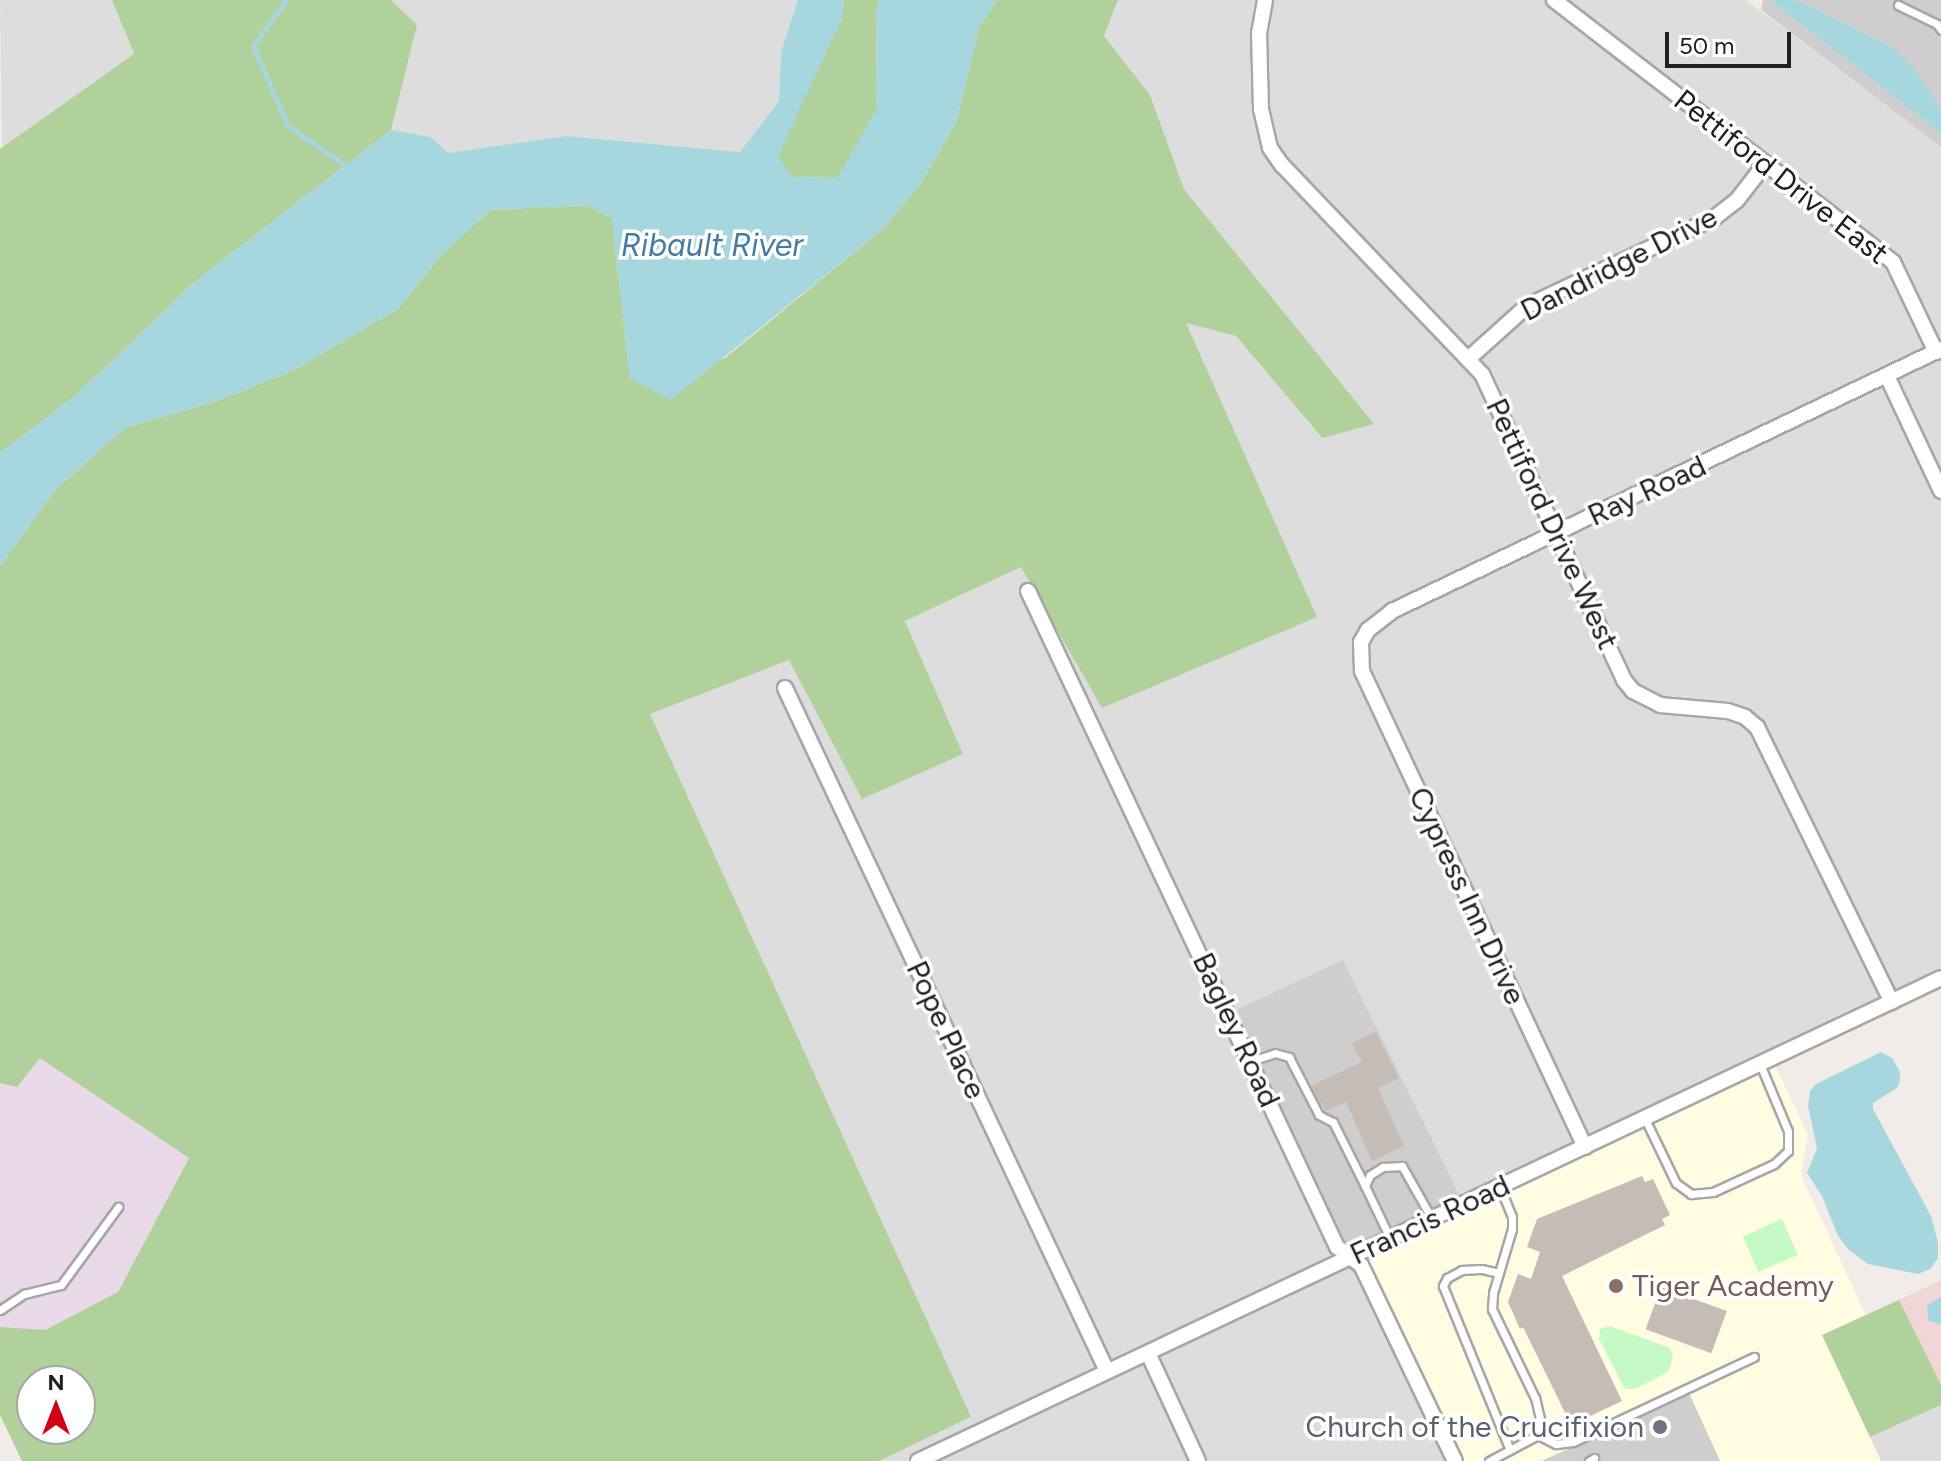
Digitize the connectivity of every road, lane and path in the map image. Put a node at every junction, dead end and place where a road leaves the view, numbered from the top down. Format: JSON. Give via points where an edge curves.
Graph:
{"nodes":[{"id":1,"x":1265,"y":0,"type":"edge"},
{"id":2,"x":1554,"y":0,"type":"edge"},
{"id":3,"x":1898,"y":5,"type":"dead end"},
{"id":4,"x":1941,"y":30,"type":"edge"},
{"id":5,"x":1765,"y":164,"type":"junction"},
{"id":6,"x":1939,"y":351,"type":"edge"},
{"id":7,"x":1468,"y":359,"type":"junction"},
{"id":8,"x":1887,"y":376,"type":"junction"},
{"id":9,"x":1941,"y":491,"type":"edge"},
{"id":10,"x":1555,"y":534,"type":"junction"},
{"id":11,"x":1028,"y":591,"type":"dead end"},
{"id":12,"x":1361,"y":642,"type":"joint"},
{"id":13,"x":785,"y":688,"type":"dead end"},
{"id":14,"x":1941,"y":978,"type":"edge"},
{"id":15,"x":1892,"y":1002,"type":"junction"},
{"id":16,"x":1251,"y":1061,"type":"junction"},
{"id":17,"x":1760,"y":1064,"type":"junction"},
{"id":18,"x":1645,"y":1119,"type":"junction"},
{"id":19,"x":1585,"y":1147,"type":"junction"},
{"id":20,"x":1365,"y":1186,"type":"junction"},
{"id":21,"x":1500,"y":1187,"type":"junction"},
{"id":22,"x":118,"y":1207,"type":"dead end"},
{"id":23,"x":1432,"y":1219,"type":"junction"},
{"id":24,"x":1390,"y":1238,"type":"junction"},
{"id":25,"x":1350,"y":1257,"type":"junction"},
{"id":26,"x":1499,"y":1273,"type":"junction"},
{"id":27,"x":0,"y":1310,"type":"edge"},
{"id":28,"x":1148,"y":1353,"type":"junction"},
{"id":29,"x":1754,"y":1357,"type":"dead end"},
{"id":30,"x":1107,"y":1371,"type":"junction"},
{"id":31,"x":1538,"y":1435,"type":"junction"},
{"id":32,"x":1510,"y":1450,"type":"junction"},
{"id":33,"x":918,"y":1461,"type":"edge"},
{"id":34,"x":1198,"y":1461,"type":"edge"},
{"id":35,"x":1455,"y":1461,"type":"edge"},
{"id":36,"x":1489,"y":1461,"type":"edge"}],
"edges":[{"from":1,"to":7,"type":"street","name":"Pettiford Drive West","via":[[1259,33],[1261,109],[1270,148]]},
{"from":2,"to":5,"type":"street","name":"Pettiford Drive East"},
{"from":3,"to":4,"type":"lane"},
{"from":5,"to":6,"type":"street","name":"Pettiford Drive East","via":[[1893,262]]},
{"from":5,"to":7,"type":"street","name":"Dandridge Drive","via":[[1737,200],[1714,218],[1527,306]]},
{"from":6,"to":8,"type":"street","name":"Ray Road"},
{"from":7,"to":10,"type":"street","name":"Pettiford Drive West","via":[[1482,374]]},
{"from":8,"to":9,"type":"street"},
{"from":8,"to":10,"type":"street","name":"Ray Road"},
{"from":10,"to":12,"type":"street","name":"Ray Road","via":[[1392,611]]},
{"from":10,"to":15,"type":"street","name":"Pettiford Drive West","via":[[1633,691],[1660,705],[1728,711],[1757,727]]},
{"from":11,"to":16,"type":"street","name":"Bagley Road"},
{"from":12,"to":19,"type":"street","name":"Cypress Inn Drive","via":[[1362,671]]},
{"from":13,"to":30,"type":"street","name":"Pope Place"},
{"from":14,"to":15,"type":"street","name":"Francis Road"},
{"from":15,"to":17,"type":"street","name":"Francis Road"},
{"from":16,"to":20,"type":"lane","via":[[1275,1053],[1289,1057],[1319,1115],[1333,1122]]},
{"from":16,"to":25,"type":"street","name":"Bagley Road","via":[[1337,1247]]},
{"from":17,"to":18,"type":"street","name":"Francis Road"},
{"from":17,"to":18,"type":"lane","via":[[1788,1131],[1788,1151],[1774,1164],[1713,1192],[1691,1194],[1676,1183]]},
{"from":18,"to":19,"type":"street","name":"Francis Road"},
{"from":19,"to":21,"type":"street","name":"Francis Road"},
{"from":20,"to":23,"type":"lane","via":[[1376,1171],[1402,1166]]},
{"from":20,"to":24,"type":"lane"},
{"from":21,"to":23,"type":"street","name":"Francis Road"},
{"from":21,"to":26,"type":"lane","via":[[1512,1229]]},
{"from":22,"to":27,"type":"lane","via":[[61,1285],[24,1294]]},
{"from":23,"to":24,"type":"street","name":"Francis Road"},
{"from":24,"to":25,"type":"street","name":"Francis Road"},
{"from":25,"to":28,"type":"street","name":"Francis Road"},
{"from":25,"to":35,"type":"street","name":"Bagley Road","via":[[1361,1265]]},
{"from":26,"to":31,"type":"lane","via":[[1492,1309],[1535,1398]]},
{"from":26,"to":32,"type":"lane","via":[[1462,1270],[1443,1286]]},
{"from":28,"to":30,"type":"street","name":"Francis Road"},
{"from":28,"to":34,"type":"street"},
{"from":29,"to":31,"type":"lane","via":[[1573,1442],[1556,1444]]},
{"from":30,"to":33,"type":"street","name":"Francis Road"},
{"from":31,"to":32,"type":"lane"},
{"from":32,"to":36,"type":"lane"}]}
